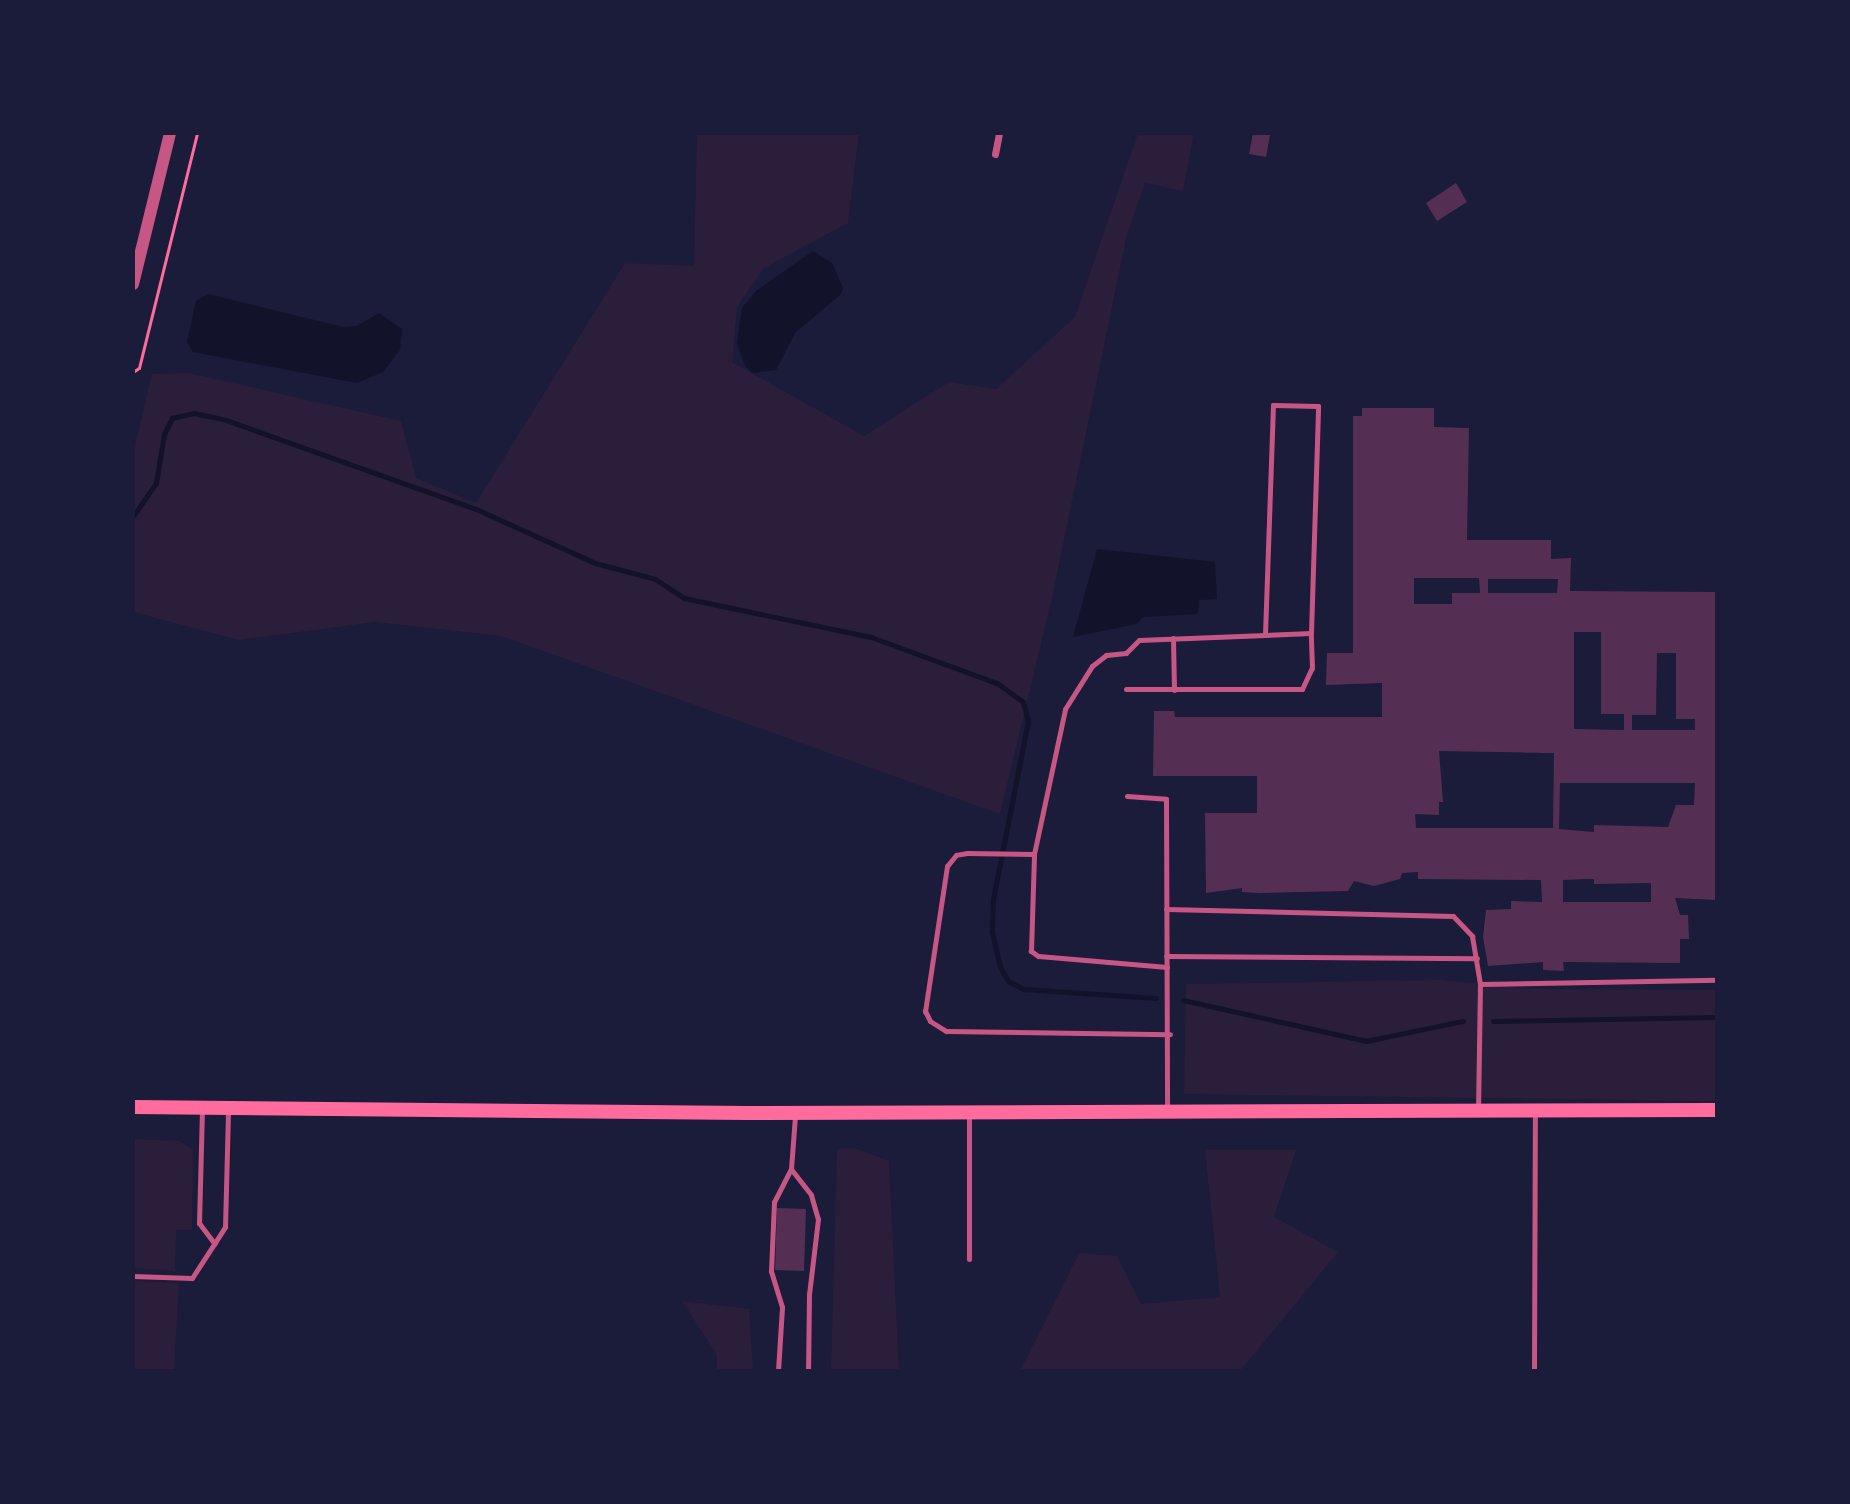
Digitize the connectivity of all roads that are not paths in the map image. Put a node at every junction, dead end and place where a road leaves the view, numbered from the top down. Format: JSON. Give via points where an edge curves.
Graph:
{"nodes":[{"id":1,"x":170,"y":133,"type":"edge"},
{"id":2,"x":999,"y":133,"type":"edge"},
{"id":3,"x":995,"y":154,"type":"dead end"},
{"id":4,"x":133,"y":284,"type":"edge"},
{"id":5,"x":1265,"y":633,"type":"junction"},
{"id":6,"x":1311,"y":633,"type":"junction"},
{"id":7,"x":1173,"y":638,"type":"junction"},
{"id":8,"x":1126,"y":689,"type":"dead end"},
{"id":9,"x":1174,"y":690,"type":"junction"},
{"id":10,"x":1126,"y":796,"type":"dead end"},
{"id":11,"x":1034,"y":854,"type":"junction"},
{"id":12,"x":1166,"y":909,"type":"junction"},
{"id":13,"x":1167,"y":956,"type":"junction"},
{"id":14,"x":1477,"y":958,"type":"junction"},
{"id":15,"x":1167,"y":967,"type":"junction"},
{"id":16,"x":1717,"y":980,"type":"edge"},
{"id":17,"x":1480,"y":984,"type":"junction"},
{"id":18,"x":1170,"y":1034,"type":"junction"},
{"id":19,"x":133,"y":1107,"type":"edge"},
{"id":20,"x":202,"y":1107,"type":"junction"},
{"id":21,"x":228,"y":1107,"type":"junction"},
{"id":22,"x":1478,"y":1108,"type":"junction"},
{"id":23,"x":1535,"y":1108,"type":"junction"},
{"id":24,"x":1167,"y":1109,"type":"junction"},
{"id":25,"x":1717,"y":1110,"type":"edge"},
{"id":26,"x":969,"y":1111,"type":"junction"},
{"id":27,"x":795,"y":1112,"type":"junction"},
{"id":28,"x":791,"y":1169,"type":"junction"},
{"id":29,"x":215,"y":1244,"type":"junction"},
{"id":30,"x":969,"y":1259,"type":"dead end"},
{"id":31,"x":133,"y":1276,"type":"edge"},
{"id":32,"x":778,"y":1371,"type":"edge"},
{"id":33,"x":808,"y":1371,"type":"edge"},
{"id":34,"x":1534,"y":1371,"type":"edge"}],
"edges":[{"from":1,"to":4,"type":"street"},
{"from":2,"to":3,"type":"street"},
{"from":5,"to":6,"type":"lane"},
{"from":5,"to":6,"type":"lane","via":[[1273,405],[1318,406]]},
{"from":5,"to":7,"type":"lane"},
{"from":6,"to":9,"type":"lane","via":[[1312,668],[1302,689]]},
{"from":7,"to":9,"type":"lane"},
{"from":7,"to":11,"type":"lane","via":[[1139,640],[1126,653],[1106,655],[1078,684],[1065,709]]},
{"from":8,"to":9,"type":"lane"},
{"from":10,"to":12,"type":"lane","via":[[1166,799]]},
{"from":11,"to":15,"type":"lane","via":[[1031,951],[1038,956]]},
{"from":11,"to":18,"type":"lane","via":[[967,853],[956,855],[947,866],[925,1011],[930,1021],[946,1031]]},
{"from":12,"to":13,"type":"lane"},
{"from":12,"to":14,"type":"lane","via":[[1453,916],[1472,936]]},
{"from":13,"to":14,"type":"lane"},
{"from":13,"to":15,"type":"lane"},
{"from":14,"to":17,"type":"lane"},
{"from":15,"to":18,"type":"lane"},
{"from":16,"to":17,"type":"lane"},
{"from":17,"to":22,"type":"lane"},
{"from":18,"to":24,"type":"lane"},
{"from":19,"to":20,"type":"main road"},
{"from":20,"to":21,"type":"main road"},
{"from":20,"to":29,"type":"lane","via":[[199,1223]]},
{"from":21,"to":27,"type":"main road"},
{"from":21,"to":29,"type":"lane","via":[[225,1227]]},
{"from":22,"to":23,"type":"main road"},
{"from":22,"to":24,"type":"main road"},
{"from":23,"to":25,"type":"main road"},
{"from":23,"to":34,"type":"lane"},
{"from":24,"to":26,"type":"main road"},
{"from":26,"to":27,"type":"main road"},
{"from":26,"to":30,"type":"lane"},
{"from":27,"to":28,"type":"lane"},
{"from":28,"to":32,"type":"lane","via":[[774,1202],[772,1271],[782,1307]]},
{"from":28,"to":33,"type":"lane","via":[[811,1195],[818,1219],[809,1294]]},
{"from":29,"to":31,"type":"lane","via":[[192,1278]]}]}
